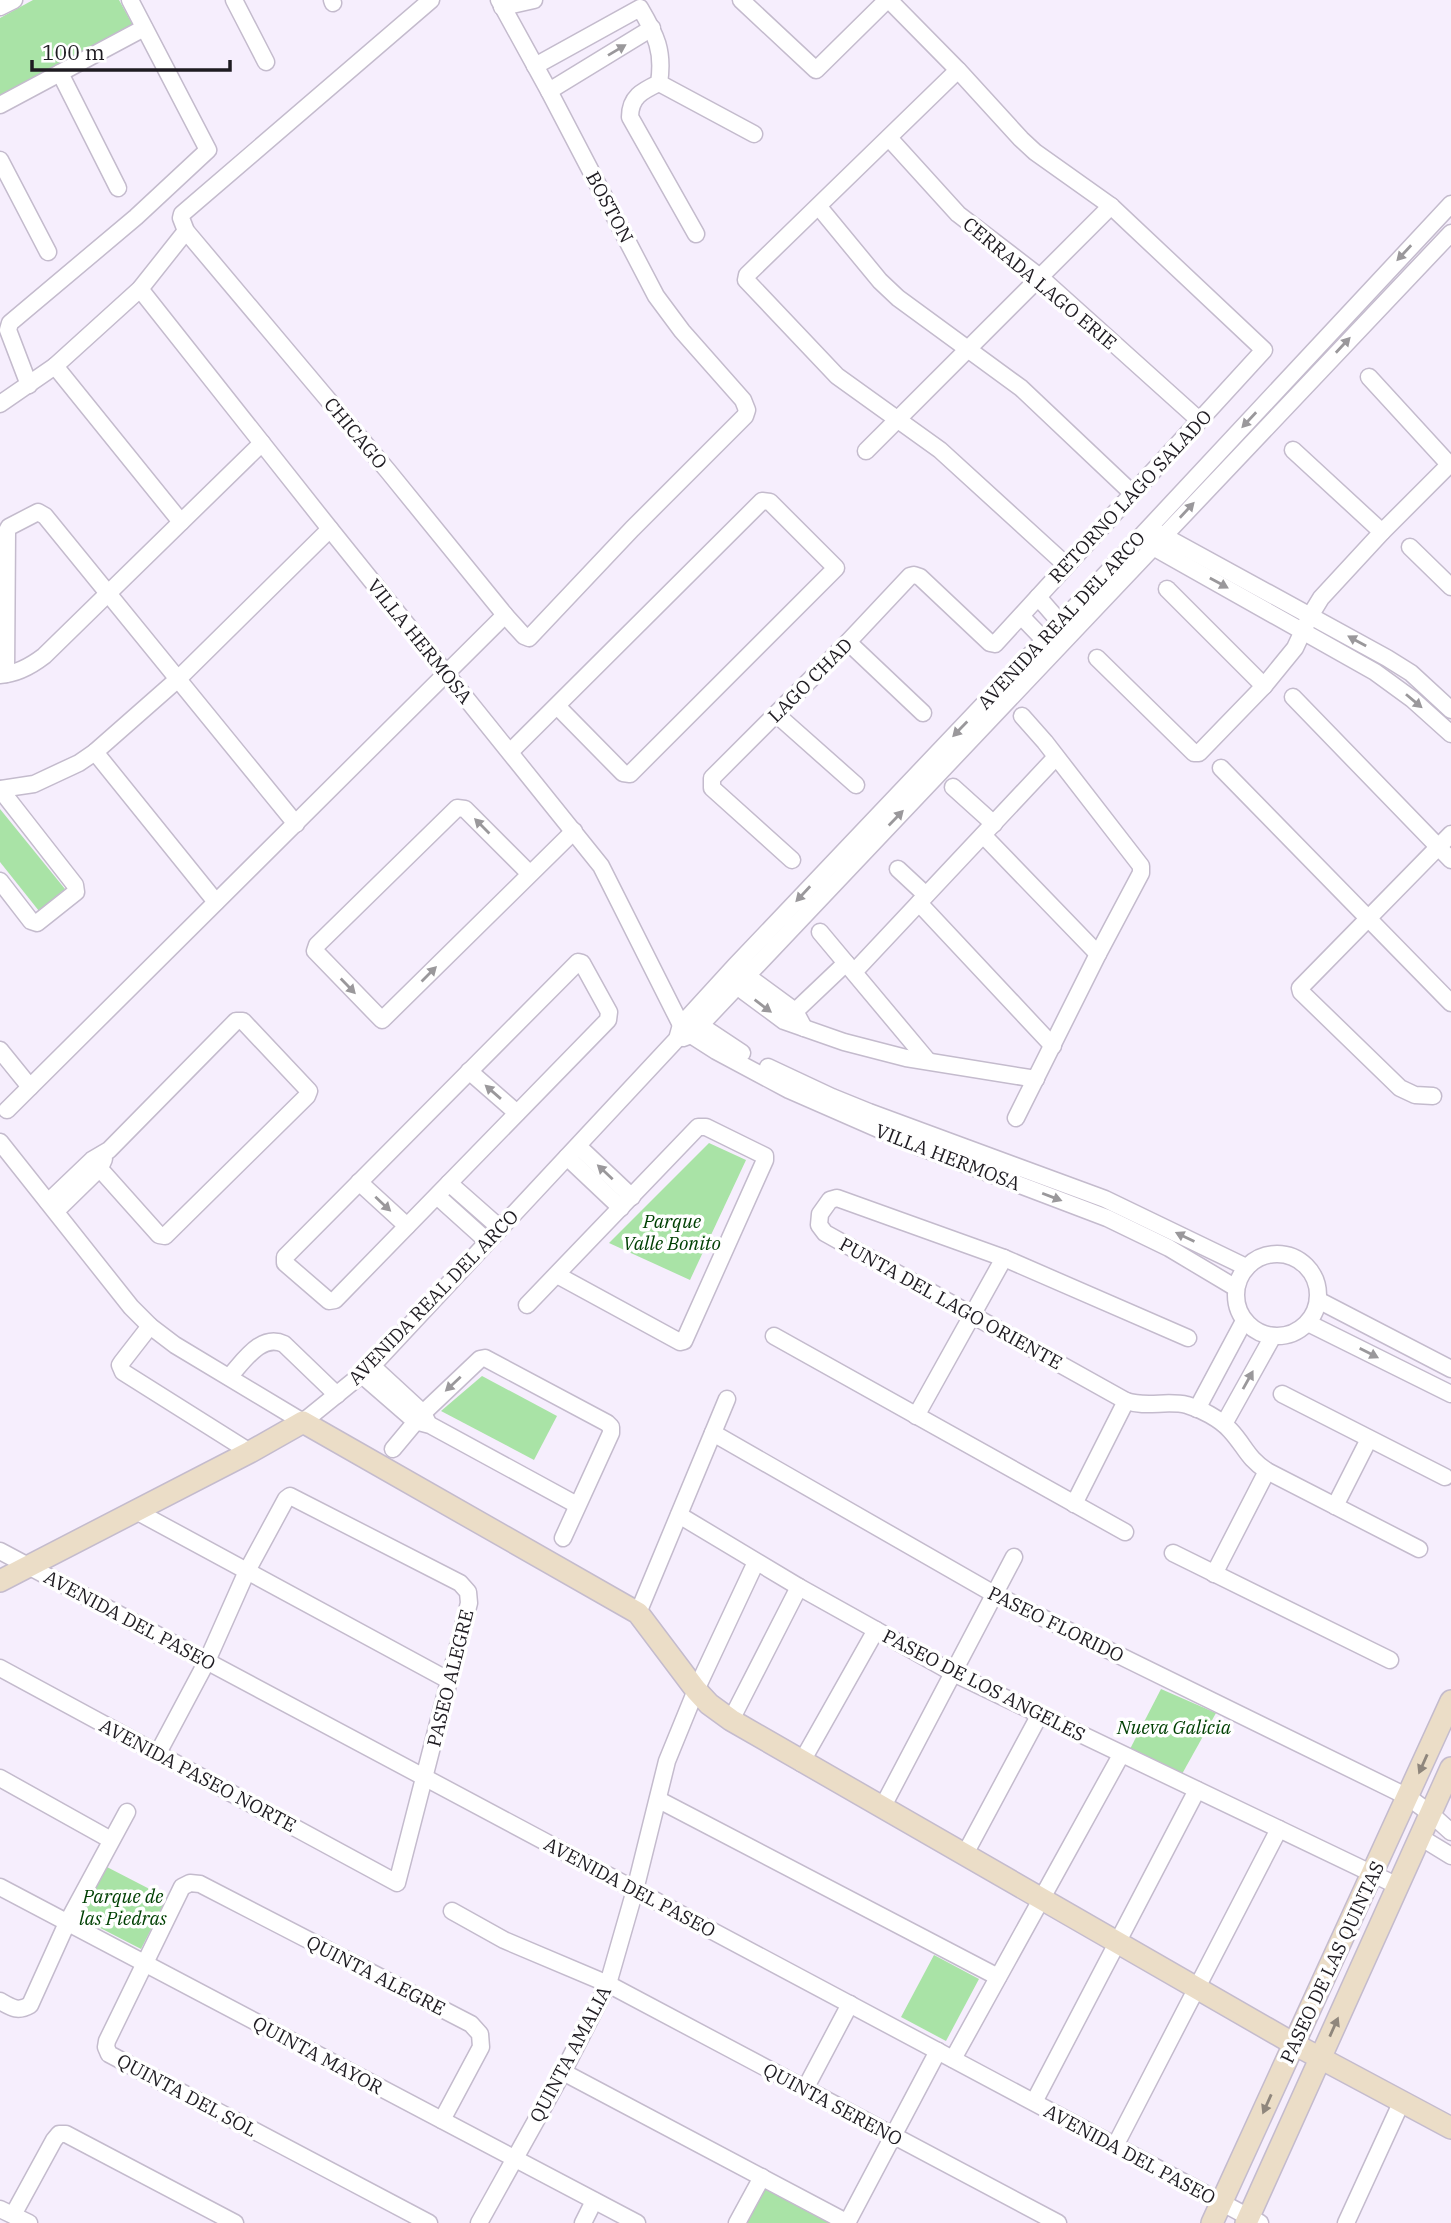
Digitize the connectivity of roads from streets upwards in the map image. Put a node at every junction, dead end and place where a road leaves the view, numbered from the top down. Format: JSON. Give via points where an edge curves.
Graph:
{"nodes":[{"id":1,"x":14,"y":0,"type":"edge"},
{"id":2,"x":130,"y":0,"type":"edge"},
{"id":3,"x":234,"y":0,"type":"edge"},
{"id":4,"x":431,"y":0,"type":"edge"},
{"id":5,"x":534,"y":0,"type":"edge"},
{"id":6,"x":741,"y":0,"type":"edge"},
{"id":7,"x":888,"y":0,"type":"edge"},
{"id":8,"x":500,"y":4,"type":"edge"},
{"id":9,"x":0,"y":7,"type":"edge"},
{"id":10,"x":144,"y":28,"type":"junction"},
{"id":11,"x":652,"y":29,"type":"junction"},
{"id":12,"x":266,"y":62,"type":"dead end"},
{"id":13,"x":535,"y":66,"type":"junction"},
{"id":14,"x":958,"y":70,"type":"junction"},
{"id":15,"x":60,"y":73,"type":"junction"},
{"id":16,"x":659,"y":83,"type":"junction"},
{"id":17,"x":549,"y":91,"type":"junction"},
{"id":18,"x":0,"y":104,"type":"edge"},
{"id":19,"x":754,"y":134,"type":"dead end"},
{"id":20,"x":889,"y":138,"type":"junction"},
{"id":21,"x":0,"y":160,"type":"edge"},
{"id":22,"x":118,"y":188,"type":"dead end"},
{"id":23,"x":1451,"y":204,"type":"edge"},
{"id":24,"x":1111,"y":206,"type":"junction"},
{"id":25,"x":819,"y":207,"type":"junction"},
{"id":26,"x":186,"y":231,"type":"junction"},
{"id":27,"x":1451,"y":233,"type":"edge"},
{"id":28,"x":696,"y":234,"type":"dead end"},
{"id":29,"x":48,"y":251,"type":"dead end"},
{"id":30,"x":1040,"y":277,"type":"junction"},
{"id":31,"x":140,"y":289,"type":"junction"},
{"id":32,"x":1369,"y":291,"type":"junction"},
{"id":33,"x":1382,"y":304,"type":"junction"},
{"id":34,"x":969,"y":348,"type":"junction"},
{"id":35,"x":55,"y":366,"type":"junction"},
{"id":36,"x":1369,"y":377,"type":"dead end"},
{"id":37,"x":29,"y":385,"type":"junction"},
{"id":38,"x":0,"y":404,"type":"edge"},
{"id":39,"x":898,"y":419,"type":"junction"},
{"id":40,"x":1199,"y":420,"type":"junction"},
{"id":41,"x":262,"y":443,"type":"junction"},
{"id":42,"x":1293,"y":450,"type":"dead end"},
{"id":43,"x":866,"y":451,"type":"dead end"},
{"id":44,"x":1132,"y":493,"type":"junction"},
{"id":45,"x":181,"y":522,"type":"junction"},
{"id":46,"x":330,"y":529,"type":"junction"},
{"id":47,"x":1382,"y":532,"type":"junction"},
{"id":48,"x":1143,"y":533,"type":"junction"},
{"id":49,"x":1158,"y":541,"type":"junction"},
{"id":50,"x":1410,"y":548,"type":"dead end"},
{"id":51,"x":1066,"y":565,"type":"junction"},
{"id":52,"x":1451,"y":587,"type":"edge"},
{"id":53,"x":1167,"y":589,"type":"dead end"},
{"id":54,"x":108,"y":592,"type":"junction"},
{"id":55,"x":1038,"y":597,"type":"junction"},
{"id":56,"x":505,"y":615,"type":"junction"},
{"id":57,"x":1021,"y":616,"type":"junction"},
{"id":58,"x":1060,"y":622,"type":"junction"},
{"id":59,"x":1307,"y":623,"type":"junction"},
{"id":60,"x":1071,"y":635,"type":"junction"},
{"id":61,"x":524,"y":636,"type":"joint"},
{"id":62,"x":1044,"y":639,"type":"junction"},
{"id":63,"x":848,"y":642,"type":"junction"},
{"id":64,"x":995,"y":644,"type":"joint"},
{"id":65,"x":1055,"y":652,"type":"junction"},
{"id":66,"x":1097,"y":658,"type":"dead end"},
{"id":67,"x":446,"y":672,"type":"junction"},
{"id":68,"x":3,"y":675,"type":"edge"},
{"id":69,"x":178,"y":679,"type":"junction"},
{"id":70,"x":1264,"y":686,"type":"junction"},
{"id":71,"x":1293,"y":697,"type":"dead end"},
{"id":72,"x":556,"y":706,"type":"junction"},
{"id":73,"x":1451,"y":710,"type":"edge"},
{"id":74,"x":923,"y":713,"type":"dead end"},
{"id":75,"x":776,"y":714,"type":"junction"},
{"id":76,"x":1022,"y":716,"type":"dead end"},
{"id":77,"x":1451,"y":734,"type":"edge"},
{"id":78,"x":95,"y":752,"type":"junction"},
{"id":79,"x":510,"y":752,"type":"junction"},
{"id":80,"x":1056,"y":757,"type":"junction"},
{"id":81,"x":1221,"y":768,"type":"dead end"},
{"id":82,"x":856,"y":785,"type":"dead end"},
{"id":83,"x":953,"y":787,"type":"dead end"},
{"id":84,"x":0,"y":789,"type":"edge"},
{"id":85,"x":296,"y":824,"type":"junction"},
{"id":86,"x":988,"y":829,"type":"junction"},
{"id":87,"x":574,"y":831,"type":"junction"},
{"id":88,"x":872,"y":831,"type":"junction"},
{"id":89,"x":1451,"y":834,"type":"edge"},
{"id":90,"x":1438,"y":846,"type":"junction"},
{"id":91,"x":792,"y":860,"type":"dead end"},
{"id":92,"x":1451,"y":860,"type":"edge"},
{"id":93,"x":898,"y":869,"type":"dead end"},
{"id":94,"x":530,"y":874,"type":"junction"},
{"id":95,"x":0,"y":881,"type":"edge"},
{"id":96,"x":922,"y":899,"type":"junction"},
{"id":97,"x":216,"y":902,"type":"junction"},
{"id":98,"x":1369,"y":919,"type":"junction"},
{"id":99,"x":820,"y":932,"type":"dead end"},
{"id":100,"x":1098,"y":954,"type":"junction"},
{"id":101,"x":850,"y":967,"type":"junction"},
{"id":102,"x":736,"y":977,"type":"junction"},
{"id":103,"x":1451,"y":1003,"type":"edge"},
{"id":104,"x":790,"y":1016,"type":"junction"},
{"id":105,"x":685,"y":1025,"type":"junction"},
{"id":106,"x":1053,"y":1046,"type":"junction"},
{"id":107,"x":0,"y":1050,"type":"edge"},
{"id":108,"x":928,"y":1061,"type":"junction"},
{"id":109,"x":469,"y":1071,"type":"junction"},
{"id":110,"x":1036,"y":1079,"type":"junction"},
{"id":111,"x":30,"y":1087,"type":"junction"},
{"id":112,"x":1433,"y":1097,"type":"dead end"},
{"id":113,"x":6,"y":1110,"type":"dead end"},
{"id":114,"x":517,"y":1112,"type":"junction"},
{"id":115,"x":1016,"y":1118,"type":"dead end"},
{"id":116,"x":0,"y":1142,"type":"edge"},
{"id":117,"x":573,"y":1152,"type":"junction"},
{"id":118,"x":96,"y":1164,"type":"junction"},
{"id":119,"x":359,"y":1182,"type":"junction"},
{"id":120,"x":449,"y":1183,"type":"junction"},
{"id":121,"x":437,"y":1196,"type":"junction"},
{"id":122,"x":627,"y":1203,"type":"junction"},
{"id":123,"x":52,"y":1206,"type":"junction"},
{"id":124,"x":407,"y":1226,"type":"junction"},
{"id":125,"x":500,"y":1228,"type":"junction"},
{"id":126,"x":487,"y":1241,"type":"junction"},
{"id":127,"x":1004,"y":1258,"type":"junction"},
{"id":128,"x":1246,"y":1267,"type":"junction"},
{"id":129,"x":557,"y":1275,"type":"junction"},
{"id":130,"x":1236,"y":1288,"type":"junction"},
{"id":131,"x":1318,"y":1300,"type":"junction"},
{"id":132,"x":527,"y":1305,"type":"dead end"},
{"id":133,"x":972,"y":1315,"type":"junction"},
{"id":134,"x":1244,"y":1321,"type":"junction"},
{"id":135,"x":1308,"y":1322,"type":"junction"},
{"id":136,"x":149,"y":1326,"type":"junction"},
{"id":137,"x":775,"y":1336,"type":"dead end"},
{"id":138,"x":1273,"y":1336,"type":"junction"},
{"id":139,"x":1188,"y":1338,"type":"dead end"},
{"id":140,"x":1451,"y":1369,"type":"edge"},
{"id":141,"x":367,"y":1371,"type":"junction"},
{"id":142,"x":229,"y":1377,"type":"junction"},
{"id":143,"x":1282,"y":1394,"type":"dead end"},
{"id":144,"x":1451,"y":1394,"type":"edge"},
{"id":145,"x":337,"y":1395,"type":"junction"},
{"id":146,"x":727,"y":1399,"type":"dead end"},
{"id":147,"x":1126,"y":1401,"type":"junction"},
{"id":148,"x":1197,"y":1409,"type":"junction"},
{"id":149,"x":916,"y":1416,"type":"junction"},
{"id":150,"x":423,"y":1420,"type":"junction"},
{"id":151,"x":303,"y":1422,"type":"junction"},
{"id":152,"x":1224,"y":1424,"type":"junction"},
{"id":153,"x":713,"y":1433,"type":"junction"},
{"id":154,"x":1370,"y":1439,"type":"junction"},
{"id":155,"x":393,"y":1449,"type":"dead end"},
{"id":156,"x":250,"y":1452,"type":"junction"},
{"id":157,"x":1267,"y":1471,"type":"junction"},
{"id":158,"x":1445,"y":1477,"type":"dead end"},
{"id":159,"x":1074,"y":1504,"type":"junction"},
{"id":160,"x":577,"y":1505,"type":"junction"},
{"id":161,"x":1335,"y":1506,"type":"junction"},
{"id":162,"x":136,"y":1511,"type":"junction"},
{"id":163,"x":680,"y":1515,"type":"junction"},
{"id":164,"x":1125,"y":1532,"type":"dead end"},
{"id":165,"x":563,"y":1538,"type":"dead end"},
{"id":166,"x":1419,"y":1549,"type":"dead end"},
{"id":167,"x":0,"y":1551,"type":"edge"},
{"id":168,"x":1173,"y":1553,"type":"dead end"},
{"id":169,"x":1014,"y":1557,"type":"dead end"},
{"id":170,"x":756,"y":1562,"type":"junction"},
{"id":171,"x":30,"y":1566,"type":"junction"},
{"id":172,"x":247,"y":1571,"type":"junction"},
{"id":173,"x":1214,"y":1574,"type":"junction"},
{"id":174,"x":0,"y":1581,"type":"edge"},
{"id":175,"x":799,"y":1587,"type":"junction"},
{"id":176,"x":994,"y":1594,"type":"junction"},
{"id":177,"x":638,"y":1613,"type":"junction"},
{"id":178,"x":876,"y":1630,"type":"junction"},
{"id":179,"x":1390,"y":1660,"type":"dead end"},
{"id":180,"x":206,"y":1661,"type":"junction"},
{"id":181,"x":0,"y":1668,"type":"edge"},
{"id":182,"x":953,"y":1673,"type":"junction"},
{"id":183,"x":448,"y":1680,"type":"junction"},
{"id":184,"x":696,"y":1690,"type":"junction"},
{"id":185,"x":1451,"y":1701,"type":"edge"},
{"id":186,"x":1040,"y":1716,"type":"junction"},
{"id":187,"x":731,"y":1720,"type":"junction"},
{"id":188,"x":158,"y":1753,"type":"junction"},
{"id":189,"x":1121,"y":1755,"type":"junction"},
{"id":190,"x":802,"y":1763,"type":"junction"},
{"id":191,"x":1451,"y":1768,"type":"edge"},
{"id":192,"x":0,"y":1777,"type":"edge"},
{"id":193,"x":425,"y":1778,"type":"junction"},
{"id":194,"x":1197,"y":1790,"type":"junction"},
{"id":195,"x":1408,"y":1797,"type":"junction"},
{"id":196,"x":659,"y":1800,"type":"junction"},
{"id":197,"x":882,"y":1808,"type":"junction"},
{"id":198,"x":128,"y":1812,"type":"dead end"},
{"id":199,"x":1431,"y":1814,"type":"junction"},
{"id":200,"x":1279,"y":1829,"type":"junction"},
{"id":201,"x":1451,"y":1832,"type":"edge"},
{"id":202,"x":1420,"y":1837,"type":"junction"},
{"id":203,"x":111,"y":1840,"type":"junction"},
{"id":204,"x":965,"y":1854,"type":"junction"},
{"id":205,"x":1451,"y":1856,"type":"edge"},
{"id":206,"x":1373,"y":1875,"type":"junction"},
{"id":207,"x":397,"y":1883,"type":"joint"},
{"id":208,"x":1398,"y":1886,"type":"junction"},
{"id":209,"x":0,"y":1887,"type":"edge"},
{"id":210,"x":182,"y":1887,"type":"joint"},
{"id":211,"x":635,"y":1890,"type":"junction"},
{"id":212,"x":1041,"y":1898,"type":"junction"},
{"id":213,"x":452,"y":1911,"type":"dead end"},
{"id":214,"x":67,"y":1923,"type":"junction"},
{"id":215,"x":1118,"y":1942,"type":"junction"},
{"id":216,"x":144,"y":1963,"type":"junction"},
{"id":217,"x":998,"y":1977,"type":"junction"},
{"id":218,"x":608,"y":1984,"type":"junction"},
{"id":219,"x":1197,"y":1988,"type":"junction"},
{"id":220,"x":850,"y":2004,"type":"junction"},
{"id":221,"x":7,"y":2005,"type":"edge"},
{"id":222,"x":1294,"y":2044,"type":"junction"},
{"id":223,"x":946,"y":2055,"type":"junction"},
{"id":224,"x":1320,"y":2058,"type":"junction"},
{"id":225,"x":563,"y":2072,"type":"junction"},
{"id":226,"x":805,"y":2089,"type":"junction"},
{"id":227,"x":1402,"y":2101,"type":"junction"},
{"id":228,"x":1034,"y":2102,"type":"junction"},
{"id":229,"x":442,"y":2120,"type":"junction"},
{"id":230,"x":1451,"y":2128,"type":"edge"},
{"id":231,"x":894,"y":2136,"type":"junction"},
{"id":232,"x":1115,"y":2146,"type":"junction"},
{"id":233,"x":514,"y":2159,"type":"junction"},
{"id":234,"x":762,"y":2177,"type":"junction"},
{"id":235,"x":594,"y":2201,"type":"junction"},
{"id":236,"x":1222,"y":2203,"type":"junction"},
{"id":237,"x":6,"y":2211,"type":"edge"},
{"id":238,"x":1252,"y":2221,"type":"edge"},
{"id":239,"x":29,"y":2223,"type":"edge"},
{"id":240,"x":235,"y":2223,"type":"edge"},
{"id":241,"x":429,"y":2223,"type":"edge"},
{"id":242,"x":479,"y":2223,"type":"edge"},
{"id":243,"x":583,"y":2223,"type":"edge"},
{"id":244,"x":636,"y":2223,"type":"edge"},
{"id":245,"x":737,"y":2223,"type":"edge"},
{"id":246,"x":848,"y":2223,"type":"edge"},
{"id":247,"x":1058,"y":2223,"type":"edge"},
{"id":248,"x":1212,"y":2223,"type":"edge"},
{"id":249,"x":1346,"y":2223,"type":"edge"}],
"edges":[{"from":1,"to":9,"type":"street"},
{"from":2,"to":10,"type":"street"},
{"from":3,"to":12,"type":"street"},
{"from":4,"to":26,"type":"street","via":[[182,214]]},
{"from":5,"to":8,"type":"street"},
{"from":6,"to":7,"type":"street","via":[[816,70]]},
{"from":7,"to":14,"type":"street"},
{"from":8,"to":13,"type":"street","name":"BOSTON"},
{"from":10,"to":15,"type":"street"},
{"from":10,"to":37,"type":"street","via":[[208,150],[136,218],[10,323],[8,330]]},
{"from":11,"to":13,"type":"street","via":[[640,8]]},
{"from":11,"to":16,"type":"street","via":[[660,48]]},
{"from":17,"to":11,"type":"street","one_way":true},
{"from":13,"to":17,"type":"street","name":"BOSTON"},
{"from":14,"to":20,"type":"street"},
{"from":14,"to":24,"type":"street","via":[[1021,139]]},
{"from":15,"to":18,"type":"street"},
{"from":15,"to":22,"type":"street"},
{"from":16,"to":19,"type":"street"},
{"from":16,"to":28,"type":"street","via":[[636,96],[630,117]]},
{"from":17,"to":61,"type":"street","name":"BOSTON","via":[[656,296],[747,405],[746,415],[531,638]]},
{"from":20,"to":25,"type":"street"},
{"from":20,"to":30,"type":"street","name":"CERRADA LAGO ERIE","via":[[958,214]]},
{"from":21,"to":29,"type":"street"},
{"from":23,"to":32,"type":"street","name":"AVENIDA REAL DEL ARCO","one_way":true},
{"from":24,"to":30,"type":"street"},
{"from":24,"to":40,"type":"street","name":"RETORNO LAGO SALADO","via":[[1263,348]]},
{"from":25,"to":34,"type":"street","via":[[898,298]]},
{"from":25,"to":39,"type":"street","via":[[747,275],[747,282],[837,376]]},
{"from":26,"to":31,"type":"street"},
{"from":26,"to":56,"type":"street","name":"CHICAGO"},
{"from":27,"to":33,"type":"street","name":"AVENIDA REAL DEL ARCO"},
{"from":30,"to":34,"type":"street"},
{"from":30,"to":40,"type":"street","name":"CERRADA LAGO ERIE"},
{"from":31,"to":35,"type":"street"},
{"from":31,"to":41,"type":"street","name":"VILLA HERMOSA"},
{"from":32,"to":33,"type":"street"},
{"from":32,"to":48,"type":"street","name":"AVENIDA REAL DEL ARCO","one_way":true},
{"from":49,"to":33,"type":"street","name":"AVENIDA REAL DEL ARCO","one_way":true},
{"from":34,"to":39,"type":"street"},
{"from":34,"to":44,"type":"street","via":[[1021,388]]},
{"from":35,"to":37,"type":"street"},
{"from":35,"to":45,"type":"street"},
{"from":36,"to":47,"type":"street","via":[[1448,464]]},
{"from":37,"to":38,"type":"street"},
{"from":39,"to":43,"type":"street"},
{"from":39,"to":51,"type":"street","via":[[940,450]]},
{"from":40,"to":44,"type":"street","name":"RETORNO LAGO SALADO"},
{"from":41,"to":45,"type":"street"},
{"from":41,"to":46,"type":"street","name":"VILLA HERMOSA"},
{"from":42,"to":47,"type":"street"},
{"from":44,"to":51,"type":"street","name":"RETORNO LAGO SALADO"},
{"from":45,"to":54,"type":"street"},
{"from":46,"to":67,"type":"street","name":"VILLA HERMOSA"},
{"from":46,"to":69,"type":"street"},
{"from":47,"to":59,"type":"street","via":[[1321,598]]},
{"from":48,"to":49,"type":"street"},
{"from":48,"to":58,"type":"street","name":"AVENIDA REAL DEL ARCO"},
{"from":49,"to":59,"type":"street"},
{"from":49,"to":60,"type":"street","name":"AVENIDA REAL DEL ARCO"},
{"from":50,"to":52,"type":"street"},
{"from":51,"to":55,"type":"street","name":"RETORNO LAGO SALADO"},
{"from":53,"to":70,"type":"street"},
{"from":54,"to":68,"type":"street","via":[[44,656]]},
{"from":54,"to":68,"type":"street","via":[[43,514],[38,512],[9,527]]},
{"from":54,"to":69,"type":"street"},
{"from":55,"to":57,"type":"street","name":"RETORNO LAGO SALADO"},
{"from":55,"to":58,"type":"street"},
{"from":56,"to":61,"type":"street","name":"CHICAGO"},
{"from":56,"to":67,"type":"street"},
{"from":57,"to":62,"type":"street"},
{"from":57,"to":64,"type":"street","name":"RETORNO LAGO SALADO"},
{"from":58,"to":60,"type":"street"},
{"from":58,"to":62,"type":"street","name":"AVENIDA REAL DEL ARCO"},
{"from":59,"to":70,"type":"street","via":[[1295,648]]},
{"from":73,"to":59,"type":"street","one_way":true,"via":[[1399,665]]},
{"from":59,"to":77,"type":"street","one_way":true,"via":[[1395,685]]},
{"from":60,"to":65,"type":"street","name":"AVENIDA REAL DEL ARCO"},
{"from":62,"to":65,"type":"street"},
{"from":62,"to":88,"type":"street","name":"AVENIDA REAL DEL ARCO","one_way":true},
{"from":63,"to":64,"type":"street","name":"LAGO CHAD","via":[[914,575]]},
{"from":63,"to":74,"type":"street"},
{"from":63,"to":75,"type":"street","name":"LAGO CHAD"},
{"from":88,"to":65,"type":"street","name":"AVENIDA REAL DEL ARCO","one_way":true},
{"from":66,"to":70,"type":"street","via":[[1194,753]]},
{"from":67,"to":79,"type":"street","name":"VILLA HERMOSA"},
{"from":67,"to":85,"type":"street"},
{"from":69,"to":78,"type":"street"},
{"from":69,"to":85,"type":"street"},
{"from":71,"to":90,"type":"street"},
{"from":72,"to":72,"type":"street","via":[[623,773],[630,774],[835,566],[770,502],[762,501]]},
{"from":72,"to":79,"type":"street"},
{"from":75,"to":82,"type":"street"},
{"from":75,"to":91,"type":"street","name":"LAGO CHAD","via":[[711,784]]},
{"from":76,"to":80,"type":"street"},
{"from":78,"to":84,"type":"street","via":[[34,784]]},
{"from":78,"to":97,"type":"street"},
{"from":79,"to":87,"type":"street","name":"VILLA HERMOSA"},
{"from":80,"to":86,"type":"street"},
{"from":80,"to":100,"type":"street","via":[[1141,866],[1140,878]]},
{"from":81,"to":98,"type":"street"},
{"from":83,"to":86,"type":"street"},
{"from":84,"to":95,"type":"street","via":[[76,892],[37,923]]},
{"from":85,"to":97,"type":"street"},
{"from":86,"to":96,"type":"street"},
{"from":86,"to":100,"type":"street"},
{"from":87,"to":94,"type":"street"},
{"from":87,"to":105,"type":"street","name":"VILLA HERMOSA","via":[[610,882]]},
{"from":88,"to":102,"type":"street","name":"AVENIDA REAL DEL ARCO"},
{"from":89,"to":90,"type":"street"},
{"from":90,"to":92,"type":"street"},
{"from":90,"to":98,"type":"street"},
{"from":93,"to":96,"type":"street"},
{"from":94,"to":94,"type":"street","one_way":true,"via":[[465,809],[457,808],[315,951],[382,1020]]},
{"from":96,"to":101,"type":"street"},
{"from":96,"to":106,"type":"street"},
{"from":97,"to":111,"type":"street"},
{"from":98,"to":103,"type":"street"},
{"from":98,"to":112,"type":"street","via":[[1300,990],[1400,1088]]},
{"from":99,"to":101,"type":"street"},
{"from":100,"to":106,"type":"street"},
{"from":101,"to":104,"type":"street"},
{"from":101,"to":108,"type":"street"},
{"from":102,"to":104,"type":"street"},
{"from":102,"to":105,"type":"street","name":"AVENIDA REAL DEL ARCO"},
{"from":104,"to":108,"type":"street","via":[[804,1028],[881,1053]]},
{"from":105,"to":117,"type":"street","name":"AVENIDA REAL DEL ARCO"},
{"from":128,"to":105,"type":"street","name":"VILLA HERMOSA","one_way":true,"via":[[1105,1199],[832,1097]]},
{"from":105,"to":130,"type":"street","name":"VILLA HERMOSA","one_way":true,"via":[[744,1067],[864,1124],[1107,1218]]},
{"from":106,"to":110,"type":"street"},
{"from":107,"to":111,"type":"street"},
{"from":108,"to":110,"type":"street"},
{"from":114,"to":109,"type":"street","one_way":true},
{"from":109,"to":114,"type":"street","via":[[582,963],[610,1017]]},
{"from":109,"to":119,"type":"street"},
{"from":110,"to":115,"type":"street"},
{"from":111,"to":113,"type":"street"},
{"from":114,"to":120,"type":"street"},
{"from":116,"to":123,"type":"street"},
{"from":117,"to":122,"type":"street"},
{"from":117,"to":125,"type":"street","name":"AVENIDA REAL DEL ARCO"},
{"from":118,"to":118,"type":"street","via":[[159,1235],[165,1236],[307,1096],[308,1087],[243,1021],[236,1021]]},
{"from":118,"to":123,"type":"street"},
{"from":119,"to":124,"type":"street","one_way":true},
{"from":119,"to":124,"type":"street","via":[[285,1257],[285,1263],[333,1302]]},
{"from":120,"to":121,"type":"street"},
{"from":120,"to":125,"type":"street"},
{"from":121,"to":124,"type":"street"},
{"from":121,"to":126,"type":"street"},
{"from":122,"to":129,"type":"street"},
{"from":122,"to":129,"type":"street","via":[[701,1126],[765,1156],[684,1341]]},
{"from":123,"to":136,"type":"street"},
{"from":125,"to":126,"type":"street","name":"AVENIDA REAL DEL ARCO"},
{"from":126,"to":141,"type":"street","name":"AVENIDA REAL DEL ARCO"},
{"from":127,"to":133,"type":"street"},
{"from":127,"to":133,"type":"street","name":"PUNTA DEL LAGO ORIENTE","via":[[837,1198],[824,1205],[819,1225],[825,1233]]},
{"from":127,"to":139,"type":"street","name":"PUNTA DEL LAGO ORIENTE"},
{"from":128,"to":130,"type":"street"},
{"from":128,"to":131,"type":"street","via":[[1271,1254],[1298,1260],[1315,1281]]},
{"from":129,"to":132,"type":"street"},
{"from":130,"to":134,"type":"street"},
{"from":131,"to":135,"type":"street"},
{"from":131,"to":140,"type":"street"},
{"from":133,"to":147,"type":"street","name":"PUNTA DEL LAGO ORIENTE"},
{"from":133,"to":149,"type":"street"},
{"from":134,"to":138,"type":"street"},
{"from":134,"to":148,"type":"street"},
{"from":135,"to":138,"type":"street","via":[[1292,1334]]},
{"from":135,"to":144,"type":"street","one_way":true},
{"from":136,"to":142,"type":"street"},
{"from":136,"to":156,"type":"street","via":[[122,1362],[123,1372]]},
{"from":137,"to":149,"type":"street"},
{"from":152,"to":138,"type":"street","one_way":true},
{"from":141,"to":145,"type":"street","name":"AVENIDA REAL DEL ARCO"},
{"from":141,"to":150,"type":"street"},
{"from":142,"to":145,"type":"street","via":[[261,1343],[278,1341]]},
{"from":142,"to":151,"type":"street"},
{"from":143,"to":154,"type":"street"},
{"from":145,"to":151,"type":"street","name":"AVENIDA REAL DEL ARCO"},
{"from":146,"to":153,"type":"street"},
{"from":147,"to":148,"type":"street","name":"PUNTA DEL LAGO ORIENTE"},
{"from":147,"to":159,"type":"street"},
{"from":148,"to":152,"type":"street"},
{"from":149,"to":159,"type":"street"},
{"from":150,"to":155,"type":"street"},
{"from":150,"to":160,"type":"street"},
{"from":160,"to":150,"type":"street","one_way":true,"via":[[611,1433],[607,1423],[485,1358]]},
{"from":151,"to":156,"type":"street","name":"AVENIDA REAL DEL ARCO"},
{"from":151,"to":177,"type":"street"},
{"from":152,"to":157,"type":"street","via":[[1248,1457]]},
{"from":153,"to":163,"type":"street"},
{"from":153,"to":176,"type":"street","name":"PASEO FLORIDO"},
{"from":154,"to":158,"type":"street"},
{"from":154,"to":161,"type":"street"},
{"from":156,"to":162,"type":"street","name":"AVENIDA REAL DEL ARCO"},
{"from":157,"to":161,"type":"street"},
{"from":157,"to":173,"type":"street"},
{"from":159,"to":164,"type":"street"},
{"from":160,"to":165,"type":"street"},
{"from":161,"to":166,"type":"street"},
{"from":162,"to":171,"type":"street","name":"AVENIDA REAL DEL ARCO"},
{"from":162,"to":172,"type":"street"},
{"from":163,"to":170,"type":"street","name":"PASEO DE LOS ANGELES"},
{"from":163,"to":177,"type":"street"},
{"from":167,"to":171,"type":"street","name":"AVENIDA DEL PASEO"},
{"from":168,"to":173,"type":"street"},
{"from":169,"to":176,"type":"street"},
{"from":170,"to":175,"type":"street","name":"PASEO DE LOS ANGELES"},
{"from":170,"to":184,"type":"street","name":"QUINTA AMALIA"},
{"from":171,"to":174,"type":"street","name":"AVENIDA REAL DEL ARCO"},
{"from":171,"to":180,"type":"street","name":"AVENIDA DEL PASEO"},
{"from":172,"to":180,"type":"street"},
{"from":172,"to":183,"type":"street"},
{"from":172,"to":183,"type":"street","name":"PASEO ALEGRE","via":[[291,1496],[464,1587],[470,1598]]},
{"from":173,"to":179,"type":"street"},
{"from":175,"to":178,"type":"street","name":"PASEO DE LOS ANGELES"},
{"from":175,"to":187,"type":"street"},
{"from":176,"to":182,"type":"street"},
{"from":176,"to":195,"type":"street","name":"PASEO FLORIDO"},
{"from":177,"to":184,"type":"street"},
{"from":178,"to":182,"type":"street","name":"PASEO DE LOS ANGELES"},
{"from":178,"to":190,"type":"street"},
{"from":180,"to":188,"type":"street"},
{"from":180,"to":193,"type":"street","name":"AVENIDA DEL PASEO"},
{"from":181,"to":188,"type":"street","name":"AVENIDA PASEO NORTE"},
{"from":182,"to":186,"type":"street","name":"PASEO DE LOS ANGELES"},
{"from":182,"to":197,"type":"street"},
{"from":183,"to":193,"type":"street","name":"PASEO ALEGRE"},
{"from":184,"to":187,"type":"street"},
{"from":184,"to":196,"type":"street","name":"QUINTA AMALIA","via":[[667,1761]]},
{"from":185,"to":195,"type":"street","name":"PASEO DE LAS QUINTAS","one_way":true},
{"from":186,"to":189,"type":"street","name":"PASEO DE LOS ANGELES"},
{"from":186,"to":204,"type":"street"},
{"from":187,"to":190,"type":"street"},
{"from":188,"to":207,"type":"street","name":"AVENIDA PASEO NORTE"},
{"from":189,"to":194,"type":"street","name":"PASEO DE LOS ANGELES"},
{"from":189,"to":212,"type":"street"},
{"from":190,"to":197,"type":"street"},
{"from":191,"to":199,"type":"street","name":"PASEO DE LAS QUINTAS"},
{"from":192,"to":203,"type":"street"},
{"from":193,"to":207,"type":"street","name":"PASEO ALEGRE"},
{"from":193,"to":211,"type":"street","name":"AVENIDA DEL PASEO"},
{"from":194,"to":200,"type":"street","name":"PASEO DE LOS ANGELES"},
{"from":194,"to":215,"type":"street"},
{"from":195,"to":199,"type":"street","name":"PASEO FLORIDO"},
{"from":195,"to":206,"type":"street","name":"PASEO DE LAS QUINTAS"},
{"from":196,"to":211,"type":"street","name":"QUINTA AMALIA"},
{"from":196,"to":217,"type":"street"},
{"from":197,"to":204,"type":"street"},
{"from":198,"to":203,"type":"street"},
{"from":199,"to":201,"type":"street","name":"PASEO FLORIDO"},
{"from":199,"to":202,"type":"street","name":"PASEO DE LAS QUINTAS"},
{"from":200,"to":206,"type":"street","name":"PASEO DE LOS ANGELES"},
{"from":200,"to":219,"type":"street"},
{"from":202,"to":205,"type":"street"},
{"from":202,"to":208,"type":"street","name":"PASEO DE LAS QUINTAS"},
{"from":203,"to":214,"type":"street"},
{"from":204,"to":212,"type":"street"},
{"from":206,"to":208,"type":"street","name":"PASEO DE LOS ANGELES"},
{"from":206,"to":222,"type":"street","name":"PASEO DE LAS QUINTAS"},
{"from":224,"to":208,"type":"street","name":"PASEO DE LAS QUINTAS","one_way":true},
{"from":209,"to":214,"type":"street","name":"QUINTA MAYOR"},
{"from":210,"to":216,"type":"street","name":"QUINTA DEL SOL"},
{"from":210,"to":229,"type":"street","name":"QUINTA ALEGRE","via":[[200,1884],[471,2024],[480,2034],[481,2047]]},
{"from":211,"to":218,"type":"street","name":"QUINTA AMALIA"},
{"from":211,"to":220,"type":"street","name":"AVENIDA DEL PASEO"},
{"from":212,"to":215,"type":"street"},
{"from":212,"to":217,"type":"street"},
{"from":213,"to":218,"type":"street","via":[[503,1940]]},
{"from":214,"to":216,"type":"street","name":"QUINTA MAYOR"},
{"from":214,"to":221,"type":"street","via":[[30,2005],[22,2009]]},
{"from":215,"to":219,"type":"street"},
{"from":215,"to":228,"type":"street"},
{"from":216,"to":229,"type":"street","name":"QUINTA MAYOR"},
{"from":216,"to":241,"type":"street","name":"QUINTA DEL SOL","via":[[107,2041],[109,2054]]},
{"from":217,"to":223,"type":"street"},
{"from":218,"to":225,"type":"street","name":"QUINTA AMALIA"},
{"from":218,"to":226,"type":"street","name":"QUINTA SERENO"},
{"from":219,"to":222,"type":"street"},
{"from":219,"to":232,"type":"street"},
{"from":220,"to":223,"type":"street","name":"AVENIDA DEL PASEO"},
{"from":220,"to":226,"type":"street"},
{"from":222,"to":224,"type":"street"},
{"from":222,"to":236,"type":"street","name":"PASEO DE LAS QUINTAS","one_way":true},
{"from":223,"to":228,"type":"street","name":"AVENIDA DEL PASEO"},
{"from":223,"to":231,"type":"street"},
{"from":224,"to":227,"type":"street"},
{"from":224,"to":238,"type":"street","name":"PASEO DE LAS QUINTAS"},
{"from":225,"to":233,"type":"street","name":"QUINTA AMALIA"},
{"from":225,"to":234,"type":"street"},
{"from":226,"to":231,"type":"street","name":"QUINTA SERENO"},
{"from":227,"to":230,"type":"street"},
{"from":227,"to":249,"type":"street"},
{"from":228,"to":232,"type":"street","name":"AVENIDA DEL PASEO"},
{"from":229,"to":233,"type":"street","name":"QUINTA MAYOR"},
{"from":231,"to":246,"type":"street"},
{"from":231,"to":247,"type":"street","name":"QUINTA SERENO"},
{"from":232,"to":236,"type":"street","name":"AVENIDA DEL PASEO"},
{"from":233,"to":235,"type":"street","name":"QUINTA MAYOR"},
{"from":233,"to":242,"type":"street","name":"QUINTA AMALIA"},
{"from":234,"to":245,"type":"street"},
{"from":234,"to":246,"type":"street"},
{"from":235,"to":243,"type":"street"},
{"from":235,"to":244,"type":"street","name":"QUINTA MAYOR"},
{"from":236,"to":238,"type":"street","name":"AVENIDA DEL PASEO"},
{"from":236,"to":248,"type":"street","name":"PASEO DE LAS QUINTAS"},
{"from":237,"to":239,"type":"street"},
{"from":237,"to":240,"type":"street","via":[[54,2140],[66,2134]]}]}
